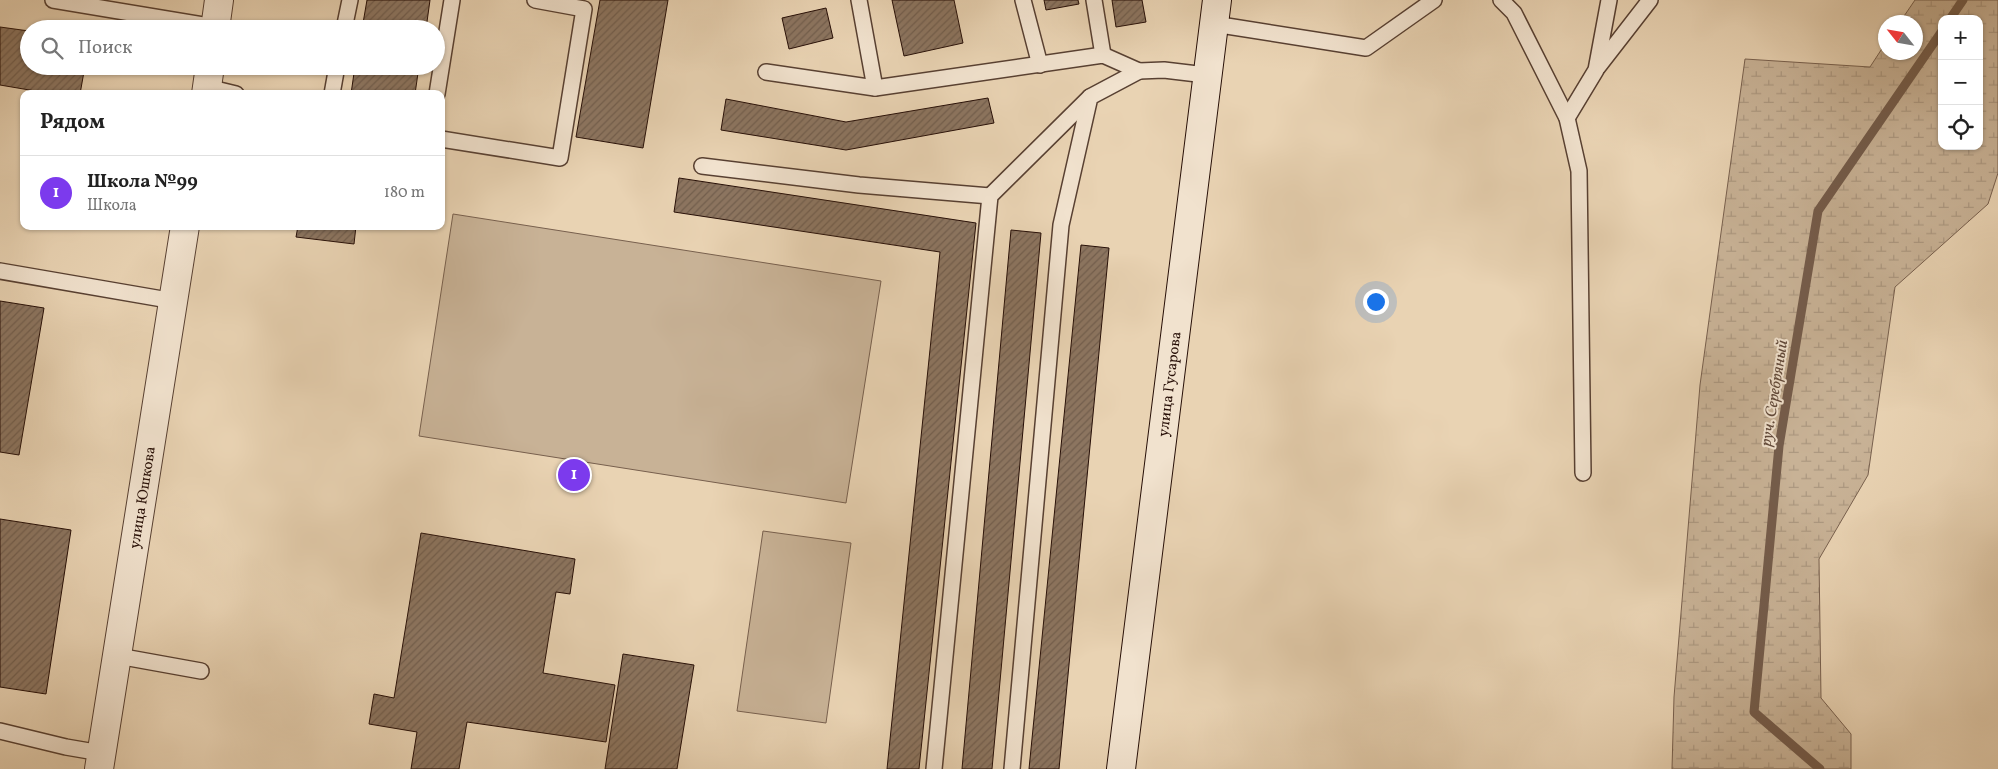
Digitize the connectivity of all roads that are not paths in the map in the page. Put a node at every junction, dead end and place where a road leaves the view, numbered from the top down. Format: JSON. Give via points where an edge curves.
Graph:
{"nodes":[{"id":1,"x":49,"y":0,"type":"edge"},
{"id":2,"x":53,"y":0,"type":"edge"},
{"id":3,"x":219,"y":0,"type":"edge"},
{"id":4,"x":350,"y":0,"type":"edge"},
{"id":5,"x":452,"y":0,"type":"edge"},
{"id":6,"x":535,"y":0,"type":"edge"},
{"id":7,"x":859,"y":0,"type":"edge"},
{"id":8,"x":1023,"y":0,"type":"edge"},
{"id":9,"x":1094,"y":0,"type":"edge"},
{"id":10,"x":1434,"y":0,"type":"edge"},
{"id":11,"x":1500,"y":0,"type":"edge"},
{"id":12,"x":1609,"y":0,"type":"edge"},
{"id":13,"x":1650,"y":0,"type":"edge"},
{"id":14,"x":1216,"y":12,"type":"edge"},
{"id":15,"x":169,"y":20,"type":"edge"},
{"id":16,"x":216,"y":20,"type":"edge"},
{"id":17,"x":346,"y":20,"type":"edge"},
{"id":18,"x":445,"y":44,"type":"edge"},
{"id":19,"x":1103,"y":54,"type":"junction"},
{"id":20,"x":1040,"y":65,"type":"junction"},
{"id":21,"x":1596,"y":70,"type":"junction"},
{"id":22,"x":1138,"y":71,"type":"junction"},
{"id":23,"x":766,"y":72,"type":"dead end"},
{"id":24,"x":335,"y":75,"type":"edge"},
{"id":25,"x":440,"y":75,"type":"edge"},
{"id":26,"x":1206,"y":75,"type":"junction"},
{"id":27,"x":207,"y":82,"type":"edge"},
{"id":28,"x":874,"y":88,"type":"junction"},
{"id":29,"x":226,"y":90,"type":"edge"},
{"id":30,"x":333,"y":90,"type":"edge"},
{"id":31,"x":438,"y":90,"type":"edge"},
{"id":32,"x":1090,"y":97,"type":"junction"},
{"id":33,"x":1567,"y":118,"type":"junction"},
{"id":34,"x":445,"y":140,"type":"edge"},
{"id":35,"x":702,"y":166,"type":"dead end"},
{"id":36,"x":990,"y":196,"type":"junction"},
{"id":37,"x":184,"y":230,"type":"edge"},
{"id":38,"x":0,"y":270,"type":"edge"},
{"id":39,"x":174,"y":301,"type":"junction"},
{"id":40,"x":1583,"y":473,"type":"dead end"},
{"id":41,"x":118,"y":656,"type":"junction"},
{"id":42,"x":201,"y":671,"type":"dead end"},
{"id":43,"x":0,"y":731,"type":"edge"},
{"id":44,"x":100,"y":761,"type":"edge"},
{"id":45,"x":934,"y":769,"type":"edge"},
{"id":46,"x":1012,"y":769,"type":"edge"},
{"id":47,"x":1121,"y":769,"type":"edge"}],
"edges":[{"from":1,"to":2,"type":"lane"},
{"from":2,"to":15,"type":"lane"},
{"from":3,"to":16,"type":"main road"},
{"from":4,"to":17,"type":"lane"},
{"from":5,"to":18,"type":"lane"},
{"from":6,"to":34,"type":"lane","via":[[584,9],[560,158]]},
{"from":7,"to":28,"type":"lane"},
{"from":8,"to":20,"type":"lane"},
{"from":9,"to":19,"type":"lane"},
{"from":10,"to":14,"type":"lane","via":[[1366,48]]},
{"from":11,"to":33,"type":"lane","via":[[1514,13]]},
{"from":12,"to":21,"type":"lane"},
{"from":13,"to":21,"type":"lane"},
{"from":14,"to":26,"type":"main road","name":"улица Гусарова"},
{"from":19,"to":20,"type":"lane"},
{"from":19,"to":22,"type":"lane"},
{"from":20,"to":28,"type":"lane"},
{"from":21,"to":33,"type":"lane"},
{"from":22,"to":26,"type":"lane","via":[[1164,70]]},
{"from":22,"to":32,"type":"lane"},
{"from":23,"to":28,"type":"lane"},
{"from":24,"to":30,"type":"lane"},
{"from":25,"to":31,"type":"lane"},
{"from":26,"to":47,"type":"main road","name":"улица Гусарова"},
{"from":27,"to":29,"type":"lane"},
{"from":32,"to":36,"type":"lane"},
{"from":32,"to":46,"type":"lane","via":[[1061,225]]},
{"from":33,"to":40,"type":"lane","via":[[1579,171]]},
{"from":35,"to":36,"type":"lane","via":[[859,185]]},
{"from":36,"to":45,"type":"lane"},
{"from":37,"to":39,"type":"main road","name":"улица Юшкова"},
{"from":38,"to":39,"type":"lane"},
{"from":39,"to":41,"type":"main road","name":"улица Юшкова","via":[[144,474]]},
{"from":41,"to":42,"type":"lane"},
{"from":41,"to":44,"type":"main road","name":"улица Юшкова"},
{"from":43,"to":44,"type":"lane","via":[[66,747]]}]}
